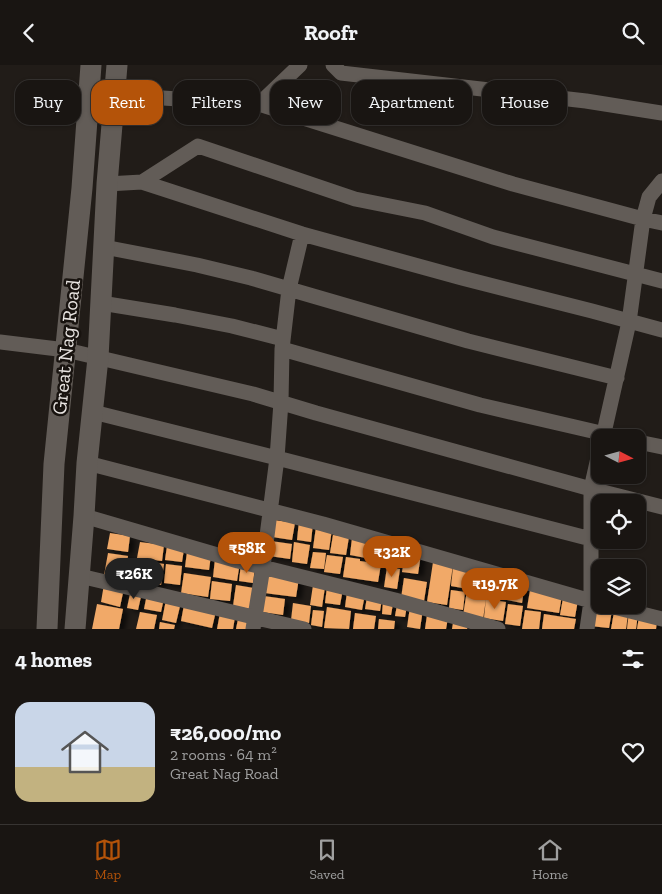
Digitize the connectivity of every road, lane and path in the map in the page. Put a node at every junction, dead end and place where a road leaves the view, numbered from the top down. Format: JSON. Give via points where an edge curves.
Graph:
{"nodes":[{"id":1,"x":91,"y":65,"type":"edge"},
{"id":2,"x":117,"y":65,"type":"edge"},
{"id":3,"x":300,"y":65,"type":"edge"},
{"id":4,"x":334,"y":65,"type":"edge"},
{"id":5,"x":116,"y":80,"type":"edge"},
{"id":6,"x":260,"y":103,"type":"edge"},
{"id":7,"x":260,"y":104,"type":"edge"},
{"id":8,"x":662,"y":113,"type":"edge"},
{"id":9,"x":112,"y":125,"type":"edge"},
{"id":10,"x":662,"y":181,"type":"edge"},
{"id":11,"x":142,"y":182,"type":"junction"},
{"id":12,"x":107,"y":184,"type":"junction"},
{"id":13,"x":643,"y":219,"type":"junction"},
{"id":14,"x":662,"y":223,"type":"edge"},
{"id":15,"x":302,"y":234,"type":"junction"},
{"id":16,"x":104,"y":247,"type":"junction"},
{"id":17,"x":636,"y":274,"type":"junction"},
{"id":18,"x":662,"y":281,"type":"edge"},
{"id":19,"x":289,"y":289,"type":"junction"},
{"id":20,"x":101,"y":303,"type":"junction"},
{"id":21,"x":629,"y":322,"type":"junction"},
{"id":22,"x":662,"y":330,"type":"edge"},
{"id":23,"x":0,"y":342,"type":"edge"},
{"id":24,"x":282,"y":344,"type":"junction"},
{"id":25,"x":66,"y":349,"type":"junction"},
{"id":26,"x":98,"y":358,"type":"junction"},
{"id":27,"x":617,"y":378,"type":"junction"},
{"id":28,"x":280,"y":402,"type":"junction"},
{"id":29,"x":93,"y":412,"type":"junction"},
{"id":30,"x":608,"y":429,"type":"edge"},
{"id":31,"x":591,"y":436,"type":"edge"},
{"id":32,"x":646,"y":444,"type":"edge"},
{"id":33,"x":662,"y":447,"type":"edge"},
{"id":34,"x":277,"y":457,"type":"junction"},
{"id":35,"x":87,"y":463,"type":"junction"},
{"id":36,"x":592,"y":484,"type":"edge"},
{"id":37,"x":590,"y":489,"type":"junction"},
{"id":38,"x":662,"y":507,"type":"edge"},
{"id":39,"x":270,"y":510,"type":"junction"},
{"id":40,"x":84,"y":516,"type":"junction"},
{"id":41,"x":591,"y":539,"type":"joint"},
{"id":42,"x":263,"y":567,"type":"junction"},
{"id":43,"x":80,"y":576,"type":"junction"},
{"id":44,"x":591,"y":601,"type":"edge"},
{"id":45,"x":594,"y":614,"type":"edge"},
{"id":46,"x":642,"y":614,"type":"edge"},
{"id":47,"x":662,"y":619,"type":"edge"},
{"id":48,"x":255,"y":623,"type":"edge"},
{"id":49,"x":47,"y":629,"type":"edge"},
{"id":50,"x":75,"y":629,"type":"edge"},
{"id":51,"x":304,"y":629,"type":"edge"},
{"id":52,"x":498,"y":629,"type":"edge"},
{"id":53,"x":587,"y":629,"type":"edge"}],
"edges":[{"from":1,"to":25,"type":"main road","name":"Great Nag Road"},
{"from":2,"to":5,"type":"main road","name":"Great Nag Road"},
{"from":3,"to":6,"type":"street"},
{"from":4,"to":8,"type":"street","via":[[341,73],[586,101]]},
{"from":7,"to":13,"type":"street","via":[[512,184]]},
{"from":9,"to":12,"type":"main road","name":"Great Nag Road"},
{"from":10,"to":13,"type":"street","via":[[649,197]]},
{"from":11,"to":12,"type":"street"},
{"from":11,"to":15,"type":"street"},
{"from":11,"to":17,"type":"street","via":[[198,146],[355,199],[425,213],[493,237]]},
{"from":12,"to":16,"type":"main road","name":"Great Nag Road"},
{"from":13,"to":14,"type":"street"},
{"from":13,"to":17,"type":"street"},
{"from":15,"to":19,"type":"street"},
{"from":15,"to":21,"type":"street"},
{"from":16,"to":19,"type":"street","via":[[251,277]]},
{"from":16,"to":20,"type":"main road","name":"Great Nag Road"},
{"from":17,"to":18,"type":"street"},
{"from":17,"to":21,"type":"street"},
{"from":19,"to":24,"type":"street"},
{"from":19,"to":27,"type":"street","via":[[468,341]]},
{"from":20,"to":24,"type":"street","via":[[232,326]]},
{"from":20,"to":26,"type":"main road","name":"Great Nag Road"},
{"from":21,"to":22,"type":"street"},
{"from":21,"to":27,"type":"street"},
{"from":23,"to":25,"type":"street"},
{"from":24,"to":28,"type":"street"},
{"from":24,"to":31,"type":"street"},
{"from":25,"to":26,"type":"street"},
{"from":25,"to":49,"type":"main road","name":"Great Nag Road","via":[[54,464]]},
{"from":26,"to":28,"type":"street"},
{"from":26,"to":29,"type":"main road","name":"Great Nag Road"},
{"from":27,"to":30,"type":"street"},
{"from":28,"to":34,"type":"street"},
{"from":28,"to":37,"type":"street"},
{"from":29,"to":34,"type":"street"},
{"from":29,"to":35,"type":"main road","name":"Great Nag Road"},
{"from":32,"to":33,"type":"street"},
{"from":34,"to":39,"type":"street"},
{"from":34,"to":41,"type":"street"},
{"from":35,"to":39,"type":"street"},
{"from":35,"to":40,"type":"main road","name":"Great Nag Road"},
{"from":36,"to":37,"type":"street"},
{"from":37,"to":38,"type":"street"},
{"from":37,"to":41,"type":"street"},
{"from":39,"to":42,"type":"street"},
{"from":39,"to":44,"type":"street"},
{"from":40,"to":42,"type":"street"},
{"from":40,"to":43,"type":"main road","name":"Great Nag Road"},
{"from":42,"to":48,"type":"street"},
{"from":42,"to":52,"type":"street"},
{"from":43,"to":48,"type":"street"},
{"from":43,"to":50,"type":"main road","name":"Great Nag Road"},
{"from":45,"to":53,"type":"street"},
{"from":46,"to":47,"type":"street"},
{"from":48,"to":51,"type":"street"}]}
